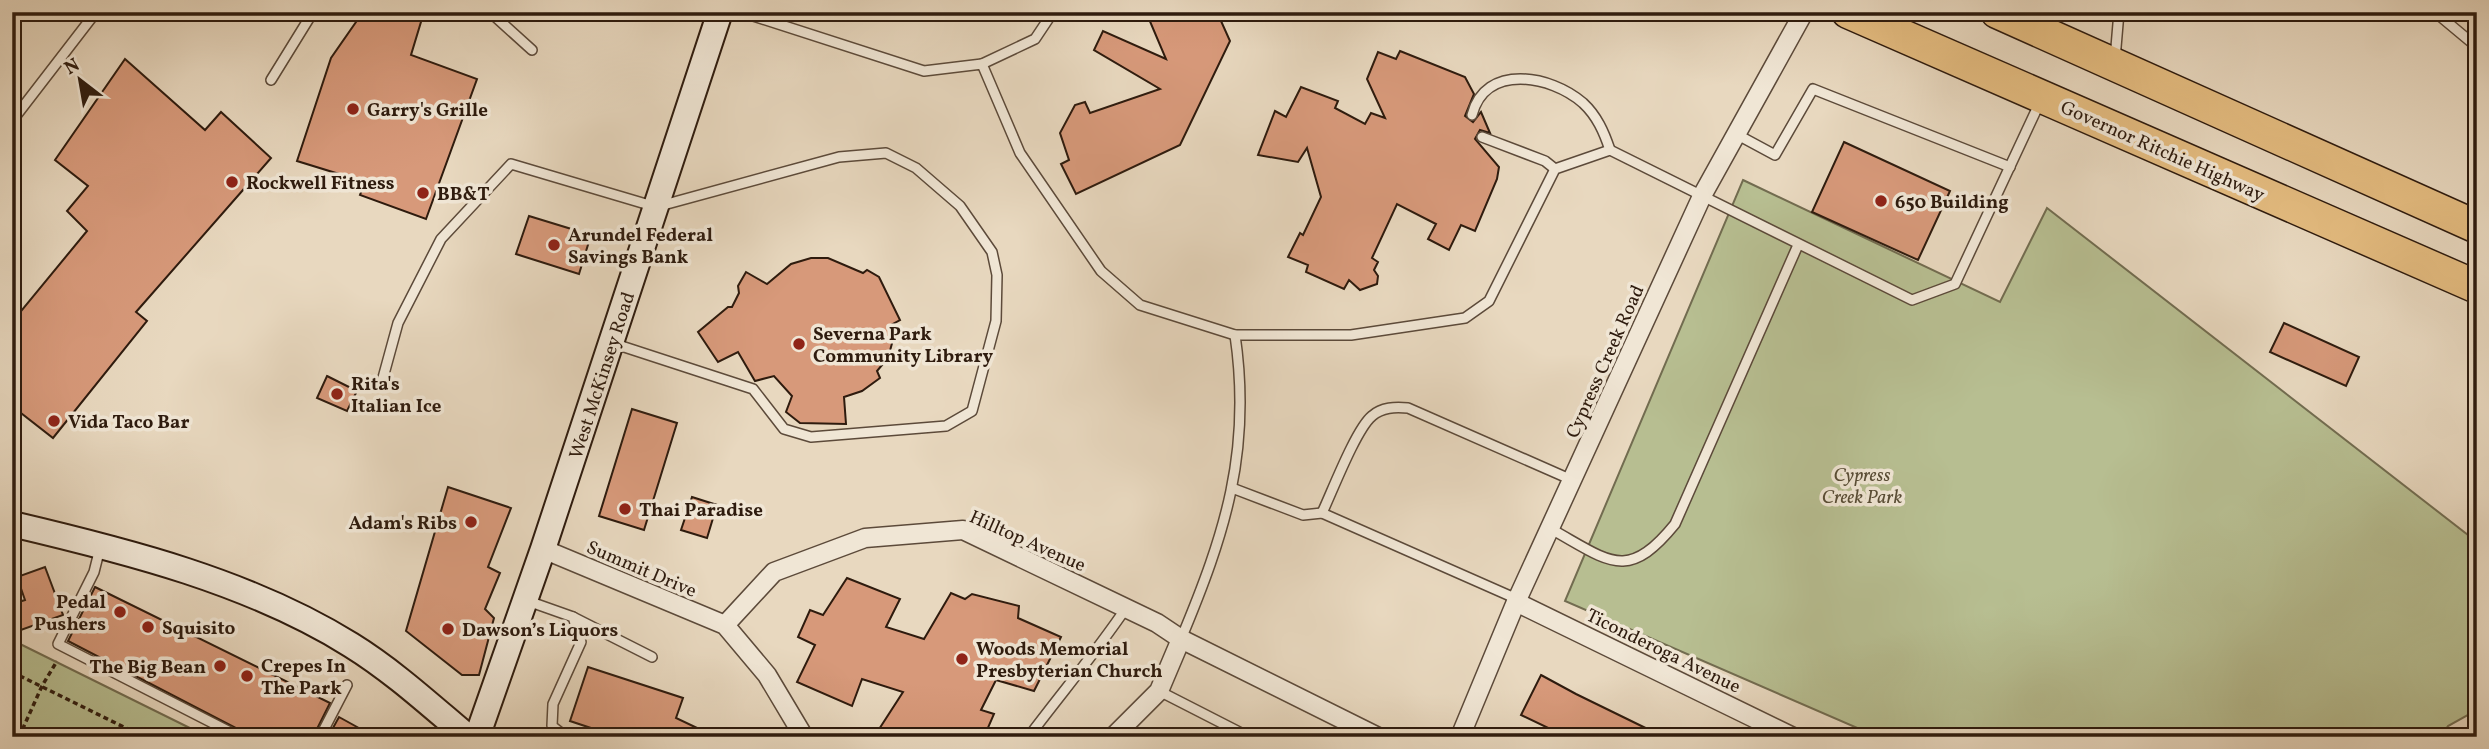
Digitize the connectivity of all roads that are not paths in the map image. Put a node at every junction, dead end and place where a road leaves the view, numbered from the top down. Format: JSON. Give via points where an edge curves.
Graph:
{"nodes":[{"id":1,"x":96,"y":12,"type":"edge"},
{"id":2,"x":313,"y":12,"type":"edge"},
{"id":3,"x":490,"y":12,"type":"edge"},
{"id":4,"x":720,"y":12,"type":"edge"},
{"id":5,"x":741,"y":12,"type":"edge"},
{"id":6,"x":1053,"y":12,"type":"edge"},
{"id":7,"x":1804,"y":12,"type":"edge"},
{"id":8,"x":1849,"y":12,"type":"edge"},
{"id":9,"x":1997,"y":12,"type":"edge"},
{"id":10,"x":2119,"y":12,"type":"edge"},
{"id":11,"x":2435,"y":12,"type":"edge"},
{"id":12,"x":2477,"y":47,"type":"edge"},
{"id":13,"x":532,"y":50,"type":"dead end"},
{"id":14,"x":982,"y":64,"type":"junction"},
{"id":15,"x":2115,"y":65,"type":"junction"},
{"id":16,"x":271,"y":80,"type":"dead end"},
{"id":17,"x":2042,"y":97,"type":"junction"},
{"id":18,"x":1472,"y":115,"type":"dead end"},
{"id":19,"x":12,"y":121,"type":"edge"},
{"id":20,"x":1736,"y":134,"type":"junction"},
{"id":21,"x":1482,"y":137,"type":"dead end"},
{"id":22,"x":1610,"y":150,"type":"junction"},
{"id":23,"x":2010,"y":167,"type":"junction"},
{"id":24,"x":1555,"y":169,"type":"junction"},
{"id":25,"x":1703,"y":194,"type":"junction"},
{"id":26,"x":656,"y":207,"type":"junction"},
{"id":27,"x":2477,"y":227,"type":"edge"},
{"id":28,"x":1798,"y":245,"type":"junction"},
{"id":29,"x":2477,"y":287,"type":"edge"},
{"id":30,"x":1235,"y":335,"type":"junction"},
{"id":31,"x":611,"y":343,"type":"junction"},
{"id":32,"x":381,"y":385,"type":"dead end"},
{"id":33,"x":1573,"y":481,"type":"junction"},
{"id":34,"x":1232,"y":488,"type":"junction"},
{"id":35,"x":1322,"y":513,"type":"junction"},
{"id":36,"x":12,"y":524,"type":"edge"},
{"id":37,"x":1551,"y":529,"type":"junction"},
{"id":38,"x":100,"y":546,"type":"junction"},
{"id":39,"x":543,"y":549,"type":"junction"},
{"id":40,"x":525,"y":600,"type":"junction"},
{"id":41,"x":1516,"y":601,"type":"junction"},
{"id":42,"x":1126,"y":608,"type":"junction"},
{"id":43,"x":573,"y":617,"type":"junction"},
{"id":44,"x":724,"y":625,"type":"junction"},
{"id":45,"x":1181,"y":639,"type":"junction"},
{"id":46,"x":652,"y":657,"type":"dead end"},
{"id":47,"x":347,"y":685,"type":"dead end"},
{"id":48,"x":1159,"y":691,"type":"junction"},
{"id":49,"x":1370,"y":735,"type":"edge"},
{"id":50,"x":240,"y":737,"type":"edge"},
{"id":51,"x":320,"y":737,"type":"edge"},
{"id":52,"x":468,"y":737,"type":"edge"},
{"id":53,"x":477,"y":737,"type":"edge"},
{"id":54,"x":566,"y":737,"type":"edge"},
{"id":55,"x":804,"y":737,"type":"edge"},
{"id":56,"x":1032,"y":737,"type":"edge"},
{"id":57,"x":1113,"y":737,"type":"edge"},
{"id":58,"x":1249,"y":737,"type":"edge"},
{"id":59,"x":1460,"y":737,"type":"edge"},
{"id":60,"x":1793,"y":737,"type":"edge"}],
"edges":[{"from":1,"to":19,"type":"lane"},
{"from":2,"to":16,"type":"lane"},
{"from":3,"to":13,"type":"lane"},
{"from":4,"to":26,"type":"street","name":"West McKinsey Road"},
{"from":5,"to":14,"type":"lane","via":[[924,71]]},
{"from":6,"to":14,"type":"lane","via":[[1035,39]]},
{"from":7,"to":20,"type":"street","name":"Cypress Creek Road"},
{"from":8,"to":17,"type":"highway","name":"Governor Ritchie Highway"},
{"from":9,"to":15,"type":"highway"},
{"from":10,"to":15,"type":"lane"},
{"from":11,"to":12,"type":"lane"},
{"from":14,"to":30,"type":"lane","via":[[1020,153],[1101,271],[1140,305]]},
{"from":15,"to":27,"type":"highway"},
{"from":17,"to":23,"type":"lane"},
{"from":17,"to":29,"type":"highway","name":"Governor Ritchie Highway"},
{"from":18,"to":22,"type":"lane","via":[[1485,88],[1499,81],[1557,87],[1583,103],[1596,118]]},
{"from":20,"to":23,"type":"lane","via":[[1775,155],[1813,89]]},
{"from":20,"to":25,"type":"street","name":"Cypress Creek Road"},
{"from":21,"to":24,"type":"lane"},
{"from":22,"to":24,"type":"lane"},
{"from":22,"to":25,"type":"lane"},
{"from":23,"to":28,"type":"lane","via":[[1955,284],[1912,300]]},
{"from":24,"to":30,"type":"lane","via":[[1489,301],[1465,318],[1351,335]]},
{"from":25,"to":28,"type":"lane"},
{"from":25,"to":33,"type":"street","name":"Cypress Creek Road"},
{"from":26,"to":31,"type":"street","name":"West McKinsey Road"},
{"from":26,"to":31,"type":"lane","via":[[839,157],[886,153],[915,168],[960,206],[992,252],[997,275],[996,321],[972,411],[946,426],[811,437],[784,429],[753,389]]},
{"from":26,"to":32,"type":"lane","via":[[511,164],[441,239],[398,323]]},
{"from":28,"to":37,"type":"lane","via":[[1675,524],[1656,547],[1639,558],[1617,563]]},
{"from":30,"to":34,"type":"lane","via":[[1242,382],[1242,430]]},
{"from":31,"to":39,"type":"street","name":"West McKinsey Road"},
{"from":33,"to":35,"type":"lane","via":[[1408,408],[1394,407],[1365,422]]},
{"from":33,"to":37,"type":"street","name":"Cypress Creek Road"},
{"from":34,"to":35,"type":"lane","via":[[1303,515]]},
{"from":34,"to":45,"type":"lane","via":[[1209,572]]},
{"from":35,"to":41,"type":"lane"},
{"from":36,"to":38,"type":"street"},
{"from":37,"to":41,"type":"street","name":"Cypress Creek Road"},
{"from":38,"to":50,"type":"lane","via":[[94,572],[58,644]]},
{"from":38,"to":52,"type":"street","via":[[228,587],[311,622],[397,677]]},
{"from":39,"to":40,"type":"street","name":"West McKinsey Road"},
{"from":39,"to":44,"type":"street","name":"Summit Drive"},
{"from":40,"to":43,"type":"lane"},
{"from":40,"to":53,"type":"street","name":"West McKinsey Road"},
{"from":41,"to":59,"type":"street","name":"Cypress Creek Road"},
{"from":41,"to":60,"type":"street","name":"Ticonderoga Avenue"},
{"from":42,"to":44,"type":"street","name":"Hilltop Avenue","via":[[963,530],[865,538],[774,572]]},
{"from":42,"to":45,"type":"street","name":"Hilltop Avenue"},
{"from":42,"to":56,"type":"lane"},
{"from":43,"to":46,"type":"lane"},
{"from":43,"to":54,"type":"lane","via":[[581,642],[553,704],[552,726]]},
{"from":44,"to":55,"type":"street","via":[[767,675]]},
{"from":45,"to":48,"type":"street"},
{"from":45,"to":49,"type":"street","name":"Hilltop Avenue"},
{"from":47,"to":51,"type":"lane"},
{"from":48,"to":57,"type":"street"},
{"from":48,"to":58,"type":"lane"}]}
